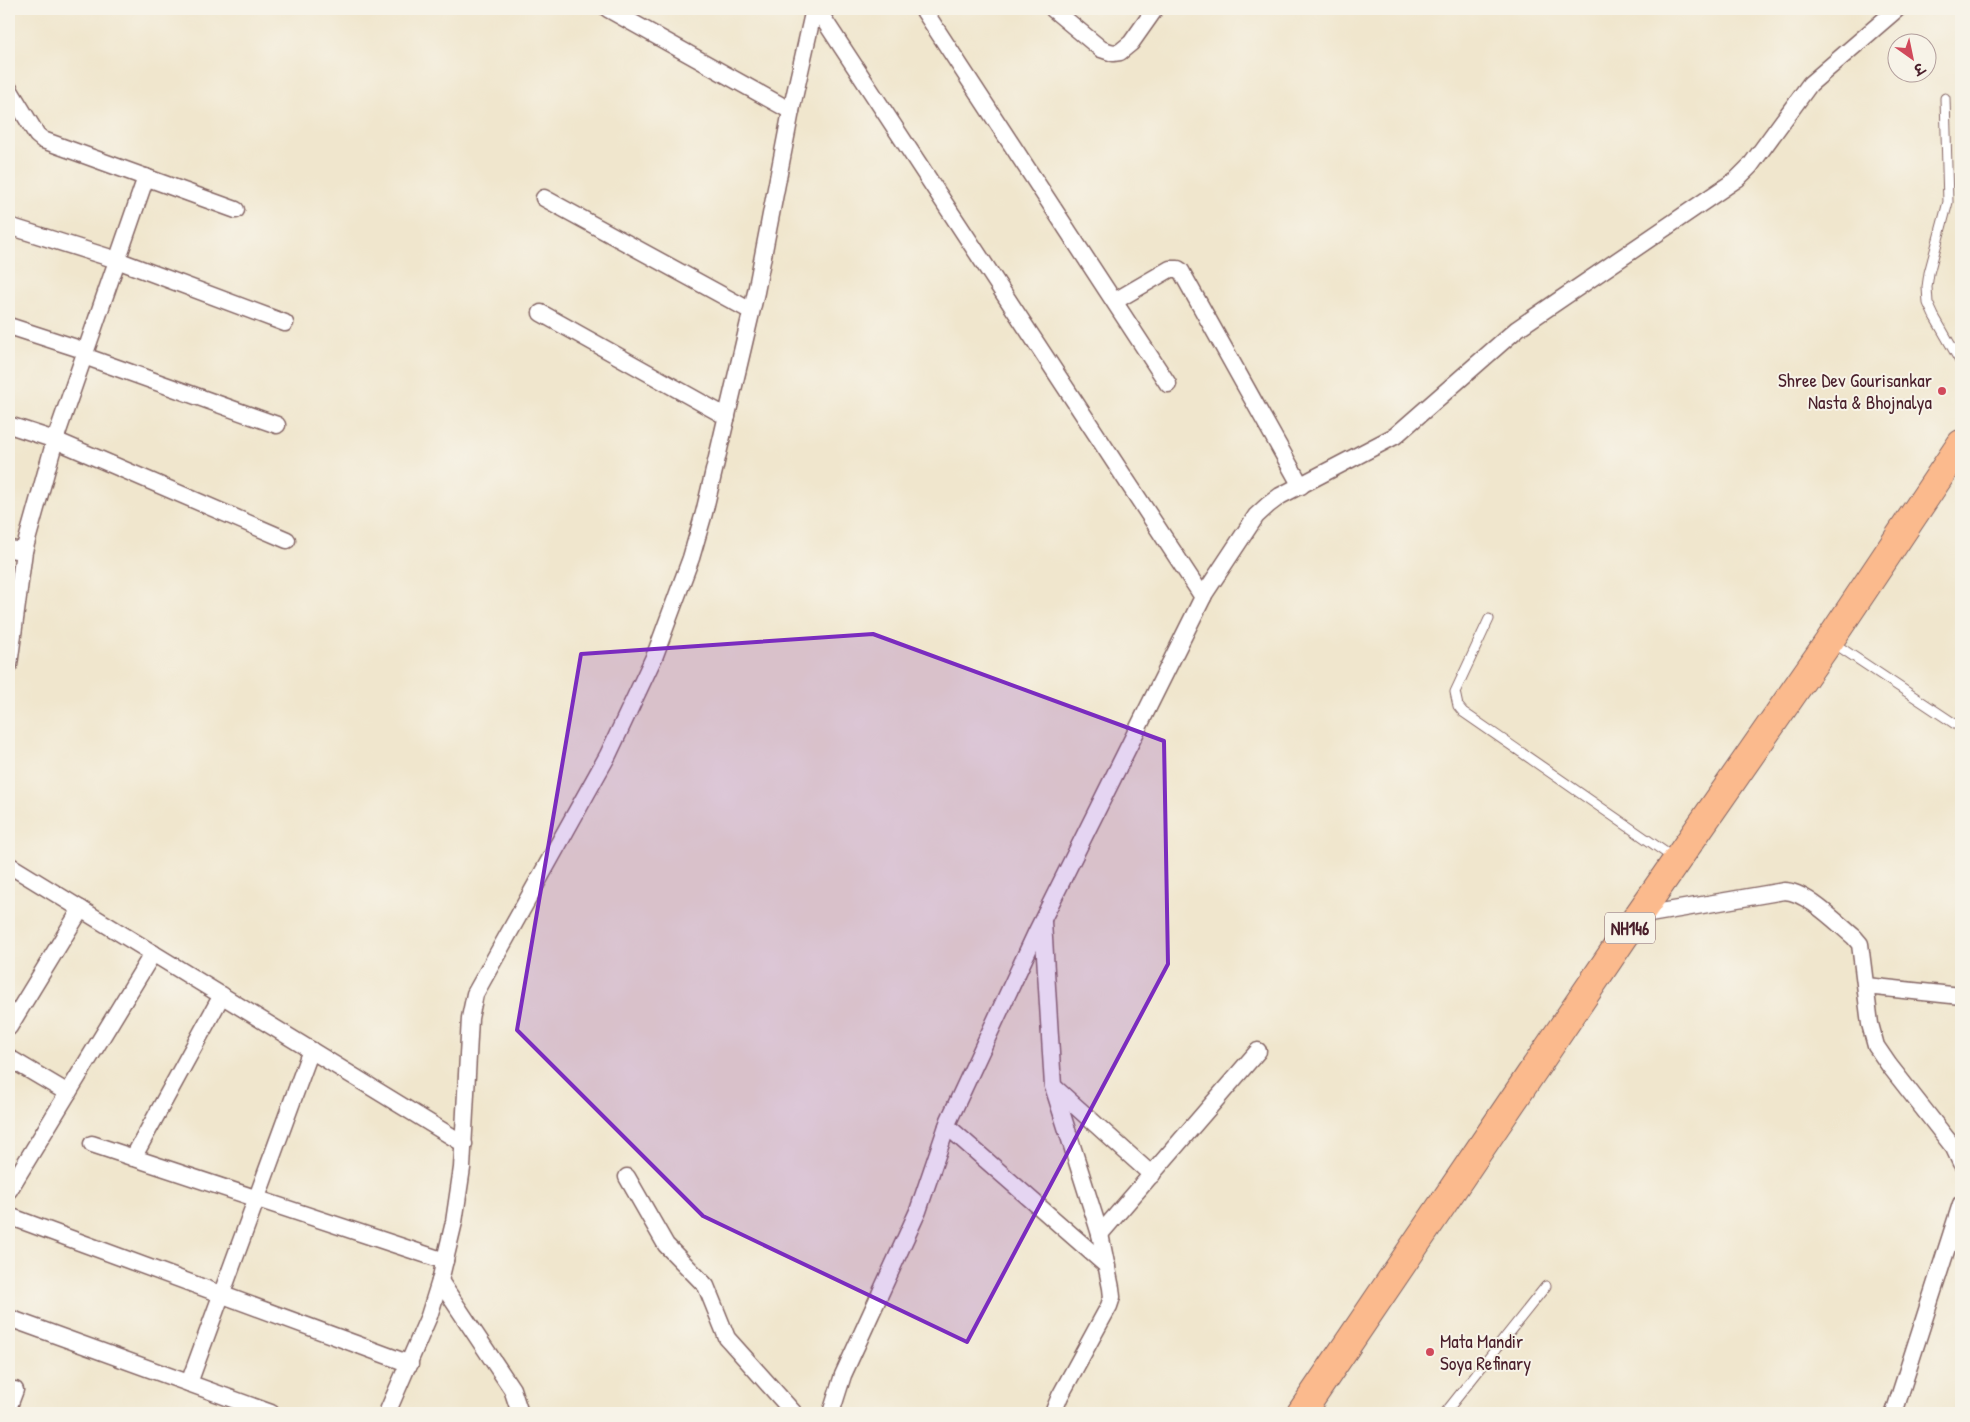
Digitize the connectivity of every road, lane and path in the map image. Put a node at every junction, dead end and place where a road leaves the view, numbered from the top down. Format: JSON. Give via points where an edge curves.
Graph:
{"nodes":[{"id":1,"x":608,"y":9,"type":"edge"},
{"id":2,"x":923,"y":9,"type":"edge"},
{"id":3,"x":1053,"y":9,"type":"edge"},
{"id":4,"x":1154,"y":9,"type":"edge"},
{"id":5,"x":1897,"y":9,"type":"edge"},
{"id":6,"x":812,"y":10,"type":"edge"},
{"id":7,"x":9,"y":89,"type":"edge"},
{"id":8,"x":1945,"y":98,"type":"dead end"},
{"id":9,"x":791,"y":111,"type":"junction"},
{"id":10,"x":146,"y":177,"type":"junction"},
{"id":11,"x":544,"y":198,"type":"dead end"},
{"id":12,"x":236,"y":210,"type":"dead end"},
{"id":13,"x":9,"y":226,"type":"edge"},
{"id":14,"x":118,"y":260,"type":"junction"},
{"id":15,"x":1114,"y":301,"type":"junction"},
{"id":16,"x":752,"y":311,"type":"junction"},
{"id":17,"x":542,"y":313,"type":"dead end"},
{"id":18,"x":285,"y":323,"type":"dead end"},
{"id":19,"x":9,"y":326,"type":"edge"},
{"id":20,"x":85,"y":354,"type":"junction"},
{"id":21,"x":1961,"y":363,"type":"edge"},
{"id":22,"x":1168,"y":384,"type":"dead end"},
{"id":23,"x":727,"y":417,"type":"junction"},
{"id":24,"x":9,"y":425,"type":"edge"},
{"id":25,"x":277,"y":425,"type":"dead end"},
{"id":26,"x":55,"y":440,"type":"junction"},
{"id":27,"x":1961,"y":444,"type":"edge"},
{"id":28,"x":1301,"y":486,"type":"junction"},
{"id":29,"x":287,"y":540,"type":"dead end"},
{"id":30,"x":17,"y":550,"type":"edge"},
{"id":31,"x":1203,"y":597,"type":"junction"},
{"id":32,"x":1489,"y":619,"type":"dead end"},
{"id":33,"x":11,"y":630,"type":"edge"},
{"id":34,"x":1830,"y":640,"type":"junction"},
{"id":35,"x":9,"y":665,"type":"edge"},
{"id":36,"x":1961,"y":728,"type":"edge"},
{"id":37,"x":1677,"y":861,"type":"junction"},
{"id":38,"x":9,"y":865,"type":"edge"},
{"id":39,"x":81,"y":909,"type":"junction"},
{"id":40,"x":1638,"y":916,"type":"junction"},
{"id":41,"x":1043,"y":920,"type":"junction"},
{"id":42,"x":153,"y":953,"type":"junction"},
{"id":43,"x":1866,"y":986,"type":"junction"},
{"id":44,"x":222,"y":995,"type":"junction"},
{"id":45,"x":1961,"y":996,"type":"edge"},
{"id":46,"x":9,"y":1027,"type":"edge"},
{"id":47,"x":311,"y":1050,"type":"junction"},
{"id":48,"x":1258,"y":1051,"type":"dead end"},
{"id":49,"x":9,"y":1058,"type":"edge"},
{"id":50,"x":1053,"y":1086,"type":"junction"},
{"id":51,"x":68,"y":1093,"type":"junction"},
{"id":52,"x":947,"y":1126,"type":"junction"},
{"id":53,"x":92,"y":1144,"type":"dead end"},
{"id":54,"x":464,"y":1144,"type":"junction"},
{"id":55,"x":134,"y":1158,"type":"junction"},
{"id":56,"x":1961,"y":1163,"type":"edge"},
{"id":57,"x":1152,"y":1175,"type":"junction"},
{"id":58,"x":627,"y":1177,"type":"dead end"},
{"id":59,"x":9,"y":1190,"type":"edge"},
{"id":60,"x":257,"y":1197,"type":"junction"},
{"id":61,"x":1961,"y":1204,"type":"edge"},
{"id":62,"x":9,"y":1216,"type":"edge"},
{"id":63,"x":1100,"y":1234,"type":"junction"},
{"id":64,"x":445,"y":1260,"type":"junction"},
{"id":65,"x":1107,"y":1266,"type":"junction"},
{"id":66,"x":440,"y":1281,"type":"junction"},
{"id":67,"x":1546,"y":1286,"type":"dead end"},
{"id":68,"x":221,"y":1295,"type":"junction"},
{"id":69,"x":9,"y":1318,"type":"edge"},
{"id":70,"x":410,"y":1364,"type":"junction"},
{"id":71,"x":189,"y":1383,"type":"junction"},
{"id":72,"x":15,"y":1390,"type":"dead end"},
{"id":73,"x":9,"y":1406,"type":"edge"},
{"id":74,"x":272,"y":1413,"type":"edge"},
{"id":75,"x":387,"y":1413,"type":"edge"},
{"id":76,"x":520,"y":1413,"type":"edge"},
{"id":77,"x":794,"y":1413,"type":"edge"},
{"id":78,"x":831,"y":1413,"type":"edge"},
{"id":79,"x":1053,"y":1413,"type":"edge"},
{"id":80,"x":1301,"y":1413,"type":"edge"},
{"id":81,"x":1445,"y":1413,"type":"edge"},
{"id":82,"x":1894,"y":1413,"type":"edge"}],
"edges":[{"from":1,"to":9,"type":"street"},
{"from":2,"to":15,"type":"street"},
{"from":3,"to":4,"type":"street","via":[[1101,49],[1113,53],[1131,44]]},
{"from":5,"to":28,"type":"street","via":[[1810,84],[1737,179],[1517,329],[1395,436]]},
{"from":6,"to":9,"type":"street"},
{"from":6,"to":31,"type":"street"},
{"from":7,"to":10,"type":"street","via":[[43,140]]},
{"from":8,"to":21,"type":"lane","via":[[1948,202],[1927,287],[1928,302],[1934,316]]},
{"from":9,"to":16,"type":"street"},
{"from":10,"to":12,"type":"street"},
{"from":10,"to":14,"type":"street"},
{"from":11,"to":16,"type":"street"},
{"from":13,"to":14,"type":"street"},
{"from":14,"to":18,"type":"street"},
{"from":14,"to":20,"type":"street"},
{"from":15,"to":22,"type":"street"},
{"from":15,"to":28,"type":"street","via":[[1170,269],[1178,269]]},
{"from":16,"to":23,"type":"street"},
{"from":17,"to":23,"type":"street"},
{"from":19,"to":20,"type":"street"},
{"from":20,"to":25,"type":"street"},
{"from":20,"to":26,"type":"street"},
{"from":23,"to":54,"type":"street","via":[[691,558],[655,656],[608,755],[475,994],[470,1018]]},
{"from":24,"to":26,"type":"street"},
{"from":26,"to":29,"type":"street"},
{"from":26,"to":30,"type":"street"},
{"from":27,"to":34,"type":"highway","number":"NH146"},
{"from":28,"to":31,"type":"street","via":[[1273,500],[1256,516]]},
{"from":30,"to":33,"type":"street"},
{"from":31,"to":41,"type":"street"},
{"from":32,"to":37,"type":"lane","via":[[1455,692],[1458,706]]},
{"from":33,"to":35,"type":"street"},
{"from":34,"to":36,"type":"lane"},
{"from":34,"to":37,"type":"highway","number":"NH146"},
{"from":37,"to":40,"type":"highway","number":"NH146"},
{"from":38,"to":39,"type":"street"},
{"from":39,"to":42,"type":"street"},
{"from":39,"to":46,"type":"street"},
{"from":40,"to":43,"type":"street","via":[[1784,891],[1796,893],[1858,941],[1863,951]]},
{"from":40,"to":80,"type":"highway","number":"NH146"},
{"from":41,"to":50,"type":"street"},
{"from":41,"to":52,"type":"street"},
{"from":42,"to":44,"type":"street"},
{"from":42,"to":51,"type":"street"},
{"from":43,"to":45,"type":"street"},
{"from":43,"to":56,"type":"street","via":[[1876,1046],[1954,1148]]},
{"from":44,"to":47,"type":"street"},
{"from":44,"to":55,"type":"street"},
{"from":47,"to":54,"type":"street"},
{"from":47,"to":60,"type":"street"},
{"from":48,"to":57,"type":"street"},
{"from":49,"to":51,"type":"street"},
{"from":50,"to":57,"type":"street"},
{"from":50,"to":63,"type":"street"},
{"from":51,"to":59,"type":"street"},
{"from":52,"to":65,"type":"street"},
{"from":52,"to":78,"type":"street","via":[[921,1204],[845,1369]]},
{"from":53,"to":55,"type":"street"},
{"from":54,"to":64,"type":"street","via":[[460,1192]]},
{"from":55,"to":60,"type":"street"},
{"from":57,"to":63,"type":"street"},
{"from":58,"to":77,"type":"street","via":[[666,1245],[706,1286],[727,1338]]},
{"from":60,"to":64,"type":"street"},
{"from":60,"to":68,"type":"street"},
{"from":61,"to":82,"type":"street"},
{"from":62,"to":68,"type":"street"},
{"from":63,"to":65,"type":"street"},
{"from":64,"to":66,"type":"street"},
{"from":65,"to":79,"type":"street","via":[[1111,1301]]},
{"from":66,"to":70,"type":"street"},
{"from":66,"to":76,"type":"street","via":[[512,1388]]},
{"from":67,"to":81,"type":"lane"},
{"from":68,"to":70,"type":"street"},
{"from":68,"to":71,"type":"street"},
{"from":69,"to":71,"type":"street"},
{"from":70,"to":75,"type":"street"},
{"from":71,"to":74,"type":"street"},
{"from":72,"to":73,"type":"street"}]}
